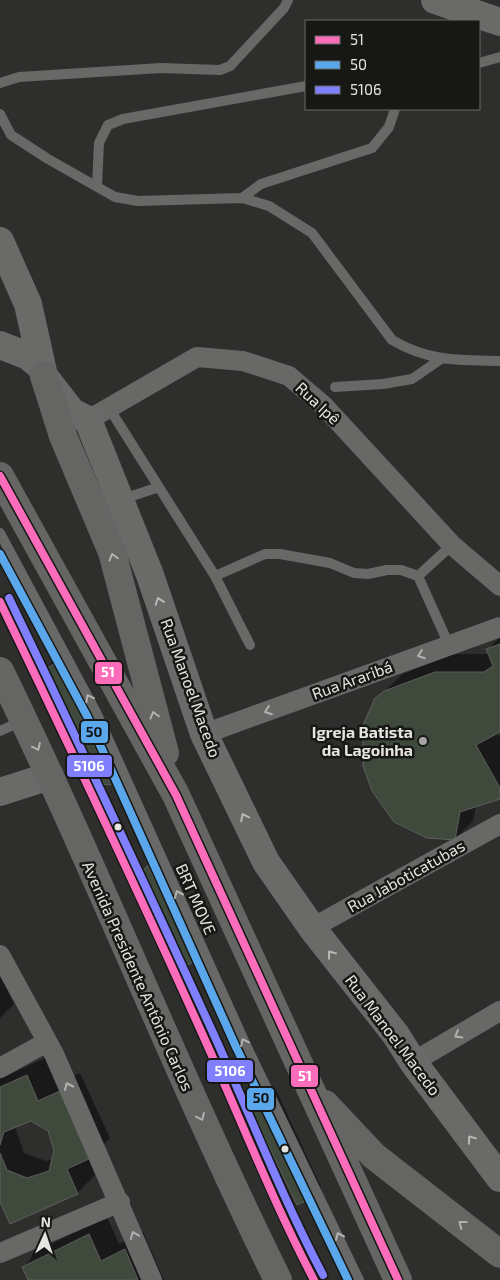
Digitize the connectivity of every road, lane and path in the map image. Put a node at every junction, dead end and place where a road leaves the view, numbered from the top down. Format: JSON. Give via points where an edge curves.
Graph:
{"nodes":[{"id":1,"x":288,"y":0,"type":"edge"},
{"id":2,"x":435,"y":0,"type":"edge"},
{"id":3,"x":500,"y":22,"type":"edge"},
{"id":4,"x":500,"y":57,"type":"edge"},
{"id":5,"x":480,"y":63,"type":"edge"},
{"id":6,"x":0,"y":83,"type":"edge"},
{"id":7,"x":305,"y":86,"type":"edge"},
{"id":8,"x":395,"y":110,"type":"edge"},
{"id":9,"x":0,"y":114,"type":"edge"},
{"id":10,"x":96,"y":186,"type":"junction"},
{"id":11,"x":242,"y":198,"type":"junction"},
{"id":12,"x":0,"y":241,"type":"edge"},
{"id":13,"x":0,"y":345,"type":"edge"},
{"id":14,"x":441,"y":359,"type":"junction"},
{"id":15,"x":500,"y":361,"type":"edge"},
{"id":16,"x":42,"y":371,"type":"junction"},
{"id":17,"x":335,"y":387,"type":"dead end"},
{"id":18,"x":99,"y":414,"type":"junction"},
{"id":19,"x":0,"y":476,"type":"edge"},
{"id":20,"x":159,"y":487,"type":"junction"},
{"id":21,"x":119,"y":500,"type":"junction"},
{"id":22,"x":0,"y":533,"type":"edge"},
{"id":23,"x":452,"y":545,"type":"junction"},
{"id":24,"x":215,"y":576,"type":"junction"},
{"id":25,"x":418,"y":576,"type":"junction"},
{"id":26,"x":500,"y":586,"type":"edge"},
{"id":27,"x":0,"y":602,"type":"edge"},
{"id":28,"x":500,"y":627,"type":"edge"},
{"id":29,"x":250,"y":644,"type":"dead end"},
{"id":30,"x":449,"y":645,"type":"junction"},
{"id":31,"x":0,"y":671,"type":"edge"},
{"id":32,"x":12,"y":725,"type":"edge"},
{"id":33,"x":204,"y":734,"type":"junction"},
{"id":34,"x":50,"y":776,"type":"junction"},
{"id":35,"x":0,"y":792,"type":"edge"},
{"id":36,"x":176,"y":796,"type":"junction"},
{"id":37,"x":500,"y":824,"type":"edge"},
{"id":38,"x":312,"y":928,"type":"junction"},
{"id":39,"x":0,"y":955,"type":"edge"},
{"id":40,"x":500,"y":1010,"type":"edge"},
{"id":41,"x":47,"y":1042,"type":"junction"},
{"id":42,"x":413,"y":1062,"type":"junction"},
{"id":43,"x":0,"y":1068,"type":"edge"},
{"id":44,"x":307,"y":1085,"type":"junction"},
{"id":45,"x":500,"y":1178,"type":"edge"},
{"id":46,"x":120,"y":1202,"type":"junction"},
{"id":47,"x":256,"y":1236,"type":"junction"},
{"id":48,"x":0,"y":1253,"type":"edge"},
{"id":49,"x":500,"y":1254,"type":"edge"},
{"id":50,"x":152,"y":1280,"type":"edge"},
{"id":51,"x":266,"y":1280,"type":"edge"},
{"id":52,"x":278,"y":1280,"type":"edge"},
{"id":53,"x":314,"y":1280,"type":"edge"},
{"id":54,"x":359,"y":1280,"type":"edge"},
{"id":55,"x":398,"y":1280,"type":"edge"}],
"edges":[{"from":1,"to":6,"type":"lane","via":[[230,66],[220,70],[161,68],[19,76]]},
{"from":2,"to":3,"type":"street"},
{"from":4,"to":5,"type":"lane"},
{"from":7,"to":10,"type":"lane","via":[[124,118],[108,125],[99,143]]},
{"from":8,"to":11,"type":"lane","via":[[390,127],[372,148],[261,184]]},
{"from":9,"to":10,"type":"lane","via":[[11,135]]},
{"from":10,"to":11,"type":"lane","via":[[115,197],[138,201]]},
{"from":11,"to":14,"type":"lane","via":[[269,206],[312,233],[392,340],[411,351]]},
{"from":12,"to":16,"type":"street","via":[[28,304]]},
{"from":13,"to":16,"type":"street","via":[[28,356]]},
{"from":14,"to":15,"type":"lane"},
{"from":14,"to":17,"type":"lane","via":[[412,379]]},
{"from":16,"to":18,"type":"street","via":[[72,412]]},
{"from":36,"to":16,"type":"highway","one_way":true,"via":[[112,552],[63,436]]},
{"from":18,"to":20,"type":"lane"},
{"from":18,"to":21,"type":"street","name":"Rua Manoel Macedo"},
{"from":18,"to":23,"type":"street","name":"Rua Ipê","via":[[197,357],[243,361],[289,376],[324,406]]},
{"from":19,"to":36,"type":"highway"},
{"from":20,"to":21,"type":"lane"},
{"from":20,"to":24,"type":"lane"},
{"from":33,"to":21,"type":"street","name":"Rua Manoel Macedo","one_way":true,"via":[[150,575]]},
{"from":54,"to":22,"type":"lane","name":"BRT MOVE","one_way":true,"via":[[244,1043],[96,712]]},
{"from":23,"to":25,"type":"lane"},
{"from":23,"to":26,"type":"street","name":"Rua Ipê"},
{"from":24,"to":25,"type":"lane","via":[[265,554],[330,563],[354,573],[401,570]]},
{"from":24,"to":29,"type":"lane"},
{"from":25,"to":30,"type":"lane"},
{"from":27,"to":53,"type":"lane","via":[[206,1042],[286,1228]]},
{"from":28,"to":30,"type":"street","name":"Rua Araribá"},
{"from":30,"to":33,"type":"street","name":"Rua Araribá","one_way":true},
{"from":31,"to":32,"type":"highway","name":"Avenida Presidente Antônio Carlos"},
{"from":32,"to":34,"type":"highway","name":"Avenida Presidente Antônio Carlos","one_way":true},
{"from":38,"to":33,"type":"street","name":"Rua Manoel Macedo","one_way":true,"via":[[266,862]]},
{"from":34,"to":35,"type":"street"},
{"from":34,"to":47,"type":"highway","name":"Avenida Presidente Antônio Carlos","one_way":true,"via":[[169,1048]]},
{"from":36,"to":44,"type":"highway"},
{"from":37,"to":38,"type":"street","name":"Rua Jaboticatubas"},
{"from":42,"to":38,"type":"street","name":"Rua Manoel Macedo","one_way":true,"via":[[396,1035]]},
{"from":39,"to":41,"type":"street"},
{"from":40,"to":42,"type":"street","one_way":true},
{"from":41,"to":43,"type":"street"},
{"from":46,"to":41,"type":"street","one_way":true},
{"from":45,"to":42,"type":"street","name":"Rua Manoel Macedo","one_way":true},
{"from":49,"to":44,"type":"highway","one_way":true,"via":[[374,1156]]},
{"from":44,"to":55,"type":"highway"},
{"from":46,"to":48,"type":"street"},
{"from":50,"to":46,"type":"street","one_way":true},
{"from":47,"to":51,"type":"street"},
{"from":47,"to":52,"type":"highway","name":"Avenida Presidente Antônio Carlos"}]}
